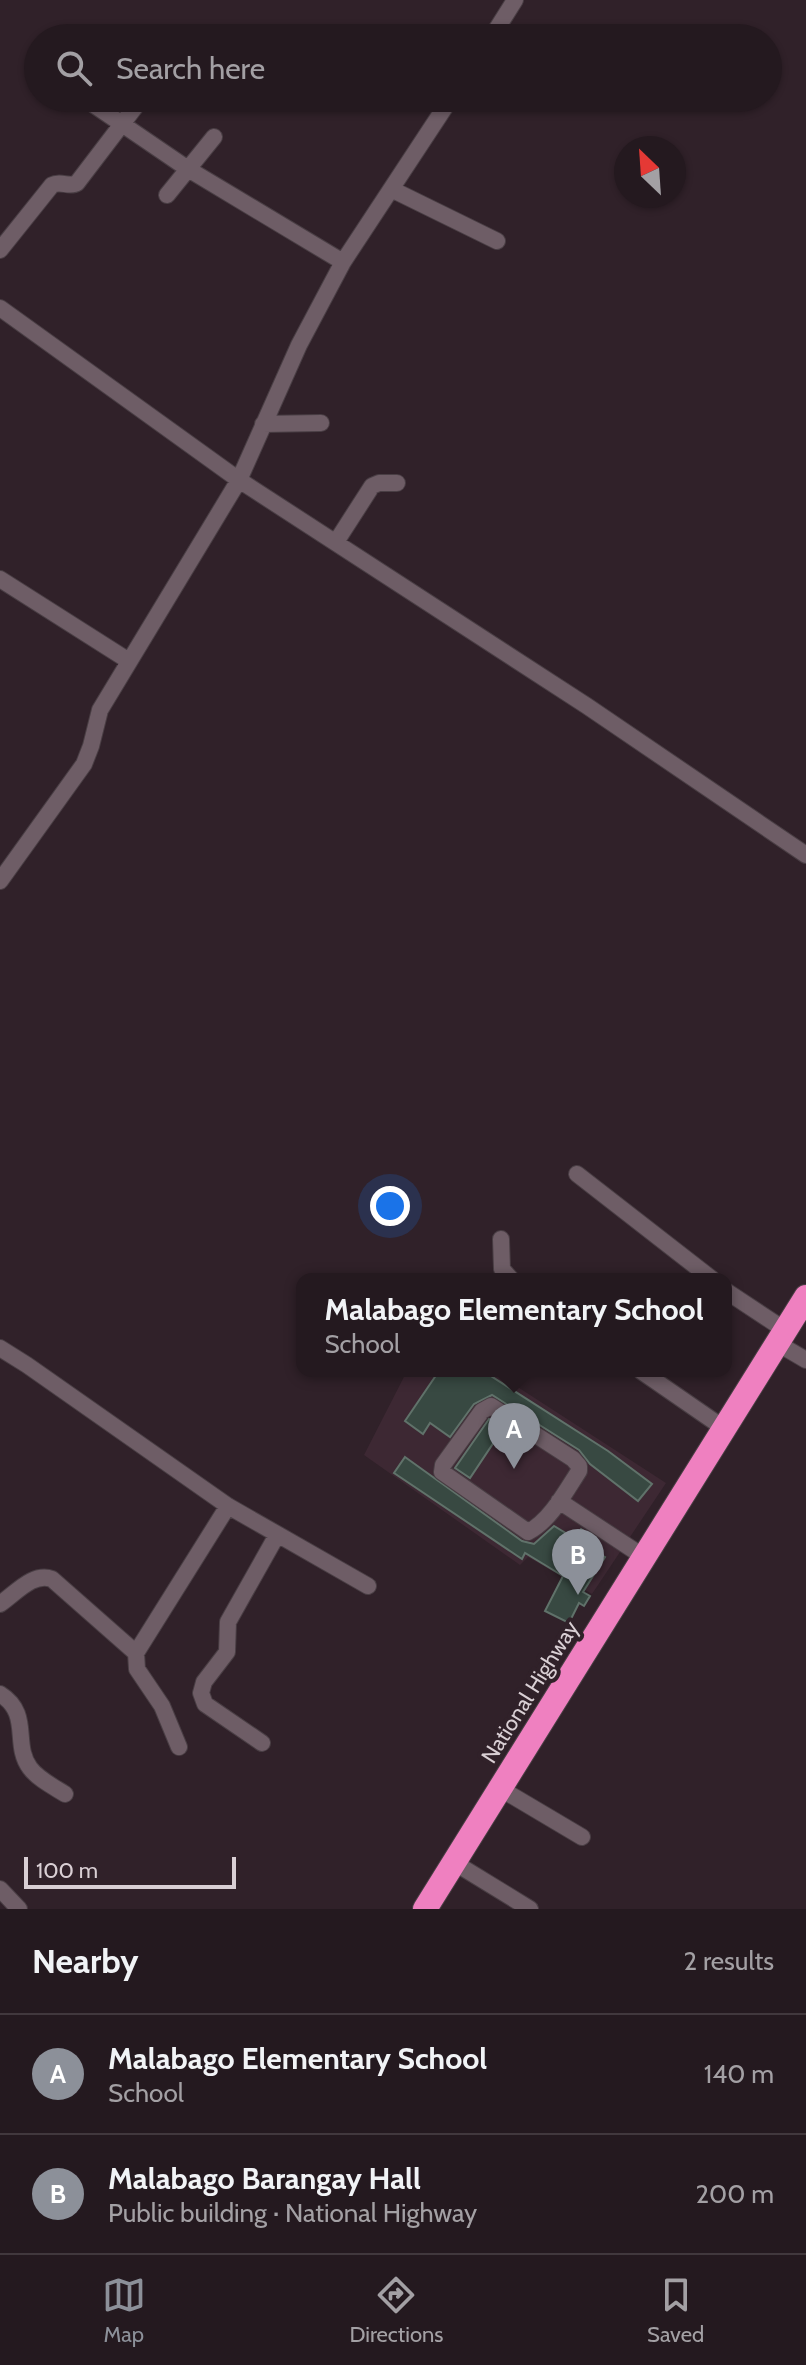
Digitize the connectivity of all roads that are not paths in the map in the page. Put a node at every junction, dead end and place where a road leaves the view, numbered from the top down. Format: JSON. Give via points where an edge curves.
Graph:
{"nodes":[{"id":1,"x":515,"y":0,"type":"edge"},
{"id":2,"x":500,"y":24,"type":"edge"},
{"id":3,"x":104,"y":112,"type":"edge"},
{"id":4,"x":131,"y":112,"type":"edge"},
{"id":5,"x":442,"y":112,"type":"edge"},
{"id":6,"x":122,"y":124,"type":"junction"},
{"id":7,"x":214,"y":137,"type":"dead end"},
{"id":8,"x":188,"y":169,"type":"junction"},
{"id":9,"x":391,"y":189,"type":"junction"},
{"id":10,"x":167,"y":195,"type":"dead end"},
{"id":11,"x":497,"y":241,"type":"dead end"},
{"id":12,"x":0,"y":250,"type":"edge"},
{"id":13,"x":343,"y":262,"type":"junction"},
{"id":14,"x":0,"y":308,"type":"edge"},
{"id":15,"x":321,"y":423,"type":"dead end"},
{"id":16,"x":263,"y":424,"type":"junction"},
{"id":17,"x":239,"y":480,"type":"junction"},
{"id":18,"x":397,"y":483,"type":"dead end"},
{"id":19,"x":336,"y":542,"type":"junction"},
{"id":20,"x":0,"y":579,"type":"edge"},
{"id":21,"x":129,"y":661,"type":"junction"},
{"id":22,"x":806,"y":855,"type":"edge"},
{"id":23,"x":6,"y":862,"type":"edge"},
{"id":24,"x":0,"y":881,"type":"edge"},
{"id":25,"x":577,"y":1174,"type":"dead end"},
{"id":26,"x":501,"y":1239,"type":"dead end"},
{"id":27,"x":506,"y":1273,"type":"edge"},
{"id":28,"x":704,"y":1273,"type":"edge"},
{"id":29,"x":732,"y":1296,"type":"edge"},
{"id":30,"x":806,"y":1297,"type":"edge"},
{"id":31,"x":781,"y":1336,"type":"junction"},
{"id":32,"x":0,"y":1348,"type":"edge"},
{"id":33,"x":806,"y":1360,"type":"edge"},
{"id":34,"x":650,"y":1377,"type":"edge"},
{"id":35,"x":725,"y":1429,"type":"junction"},
{"id":36,"x":559,"y":1501,"type":"junction"},
{"id":37,"x":228,"y":1506,"type":"junction"},
{"id":38,"x":277,"y":1535,"type":"junction"},
{"id":39,"x":644,"y":1557,"type":"junction"},
{"id":40,"x":368,"y":1586,"type":"dead end"},
{"id":41,"x":0,"y":1604,"type":"edge"},
{"id":42,"x":136,"y":1653,"type":"junction"},
{"id":43,"x":0,"y":1694,"type":"edge"},
{"id":44,"x":262,"y":1743,"type":"dead end"},
{"id":45,"x":179,"y":1747,"type":"dead end"},
{"id":46,"x":501,"y":1789,"type":"junction"},
{"id":47,"x":65,"y":1794,"type":"dead end"},
{"id":48,"x":582,"y":1837,"type":"dead end"},
{"id":49,"x":455,"y":1863,"type":"junction"},
{"id":50,"x":0,"y":1889,"type":"edge"},
{"id":51,"x":19,"y":1909,"type":"edge"},
{"id":52,"x":425,"y":1909,"type":"edge"},
{"id":53,"x":530,"y":1909,"type":"edge"}],
"edges":[{"from":1,"to":2,"type":"street"},
{"from":3,"to":6,"type":"street"},
{"from":4,"to":6,"type":"street"},
{"from":5,"to":9,"type":"street"},
{"from":6,"to":8,"type":"street"},
{"from":6,"to":12,"type":"street","via":[[77,183],[52,185]]},
{"from":7,"to":8,"type":"street"},
{"from":8,"to":10,"type":"street"},
{"from":8,"to":13,"type":"street"},
{"from":9,"to":11,"type":"street"},
{"from":9,"to":13,"type":"street"},
{"from":13,"to":16,"type":"street"},
{"from":14,"to":17,"type":"street"},
{"from":15,"to":16,"type":"street"},
{"from":16,"to":17,"type":"street"},
{"from":17,"to":19,"type":"street"},
{"from":17,"to":21,"type":"street"},
{"from":18,"to":19,"type":"street","via":[[372,486]]},
{"from":19,"to":22,"type":"street"},
{"from":20,"to":21,"type":"street"},
{"from":21,"to":23,"type":"street","via":[[100,710],[84,764]]},
{"from":23,"to":24,"type":"street"},
{"from":25,"to":28,"type":"street"},
{"from":26,"to":27,"type":"street"},
{"from":29,"to":31,"type":"street"},
{"from":30,"to":31,"type":"highway","name":"National Highway"},
{"from":31,"to":33,"type":"street"},
{"from":31,"to":35,"type":"highway","name":"National Highway"},
{"from":32,"to":37,"type":"street"},
{"from":34,"to":35,"type":"street"},
{"from":35,"to":39,"type":"highway","name":"National Highway"},
{"from":36,"to":36,"type":"street","via":[[579,1471],[577,1463],[491,1406],[443,1465],[444,1475],[524,1531],[532,1531]]},
{"from":36,"to":39,"type":"street"},
{"from":37,"to":38,"type":"street"},
{"from":37,"to":42,"type":"street"},
{"from":38,"to":40,"type":"street"},
{"from":38,"to":44,"type":"street","via":[[228,1622],[227,1652],[201,1693],[205,1704]]},
{"from":39,"to":46,"type":"highway","name":"National Highway"},
{"from":41,"to":42,"type":"street","via":[[39,1577],[52,1579]]},
{"from":42,"to":45,"type":"street","via":[[137,1669],[162,1706]]},
{"from":43,"to":47,"type":"street","via":[[18,1713],[28,1765]]},
{"from":46,"to":48,"type":"street"},
{"from":46,"to":49,"type":"highway","name":"National Highway"},
{"from":49,"to":52,"type":"highway","name":"National Highway"},
{"from":49,"to":53,"type":"street"},
{"from":50,"to":51,"type":"street"}]}
